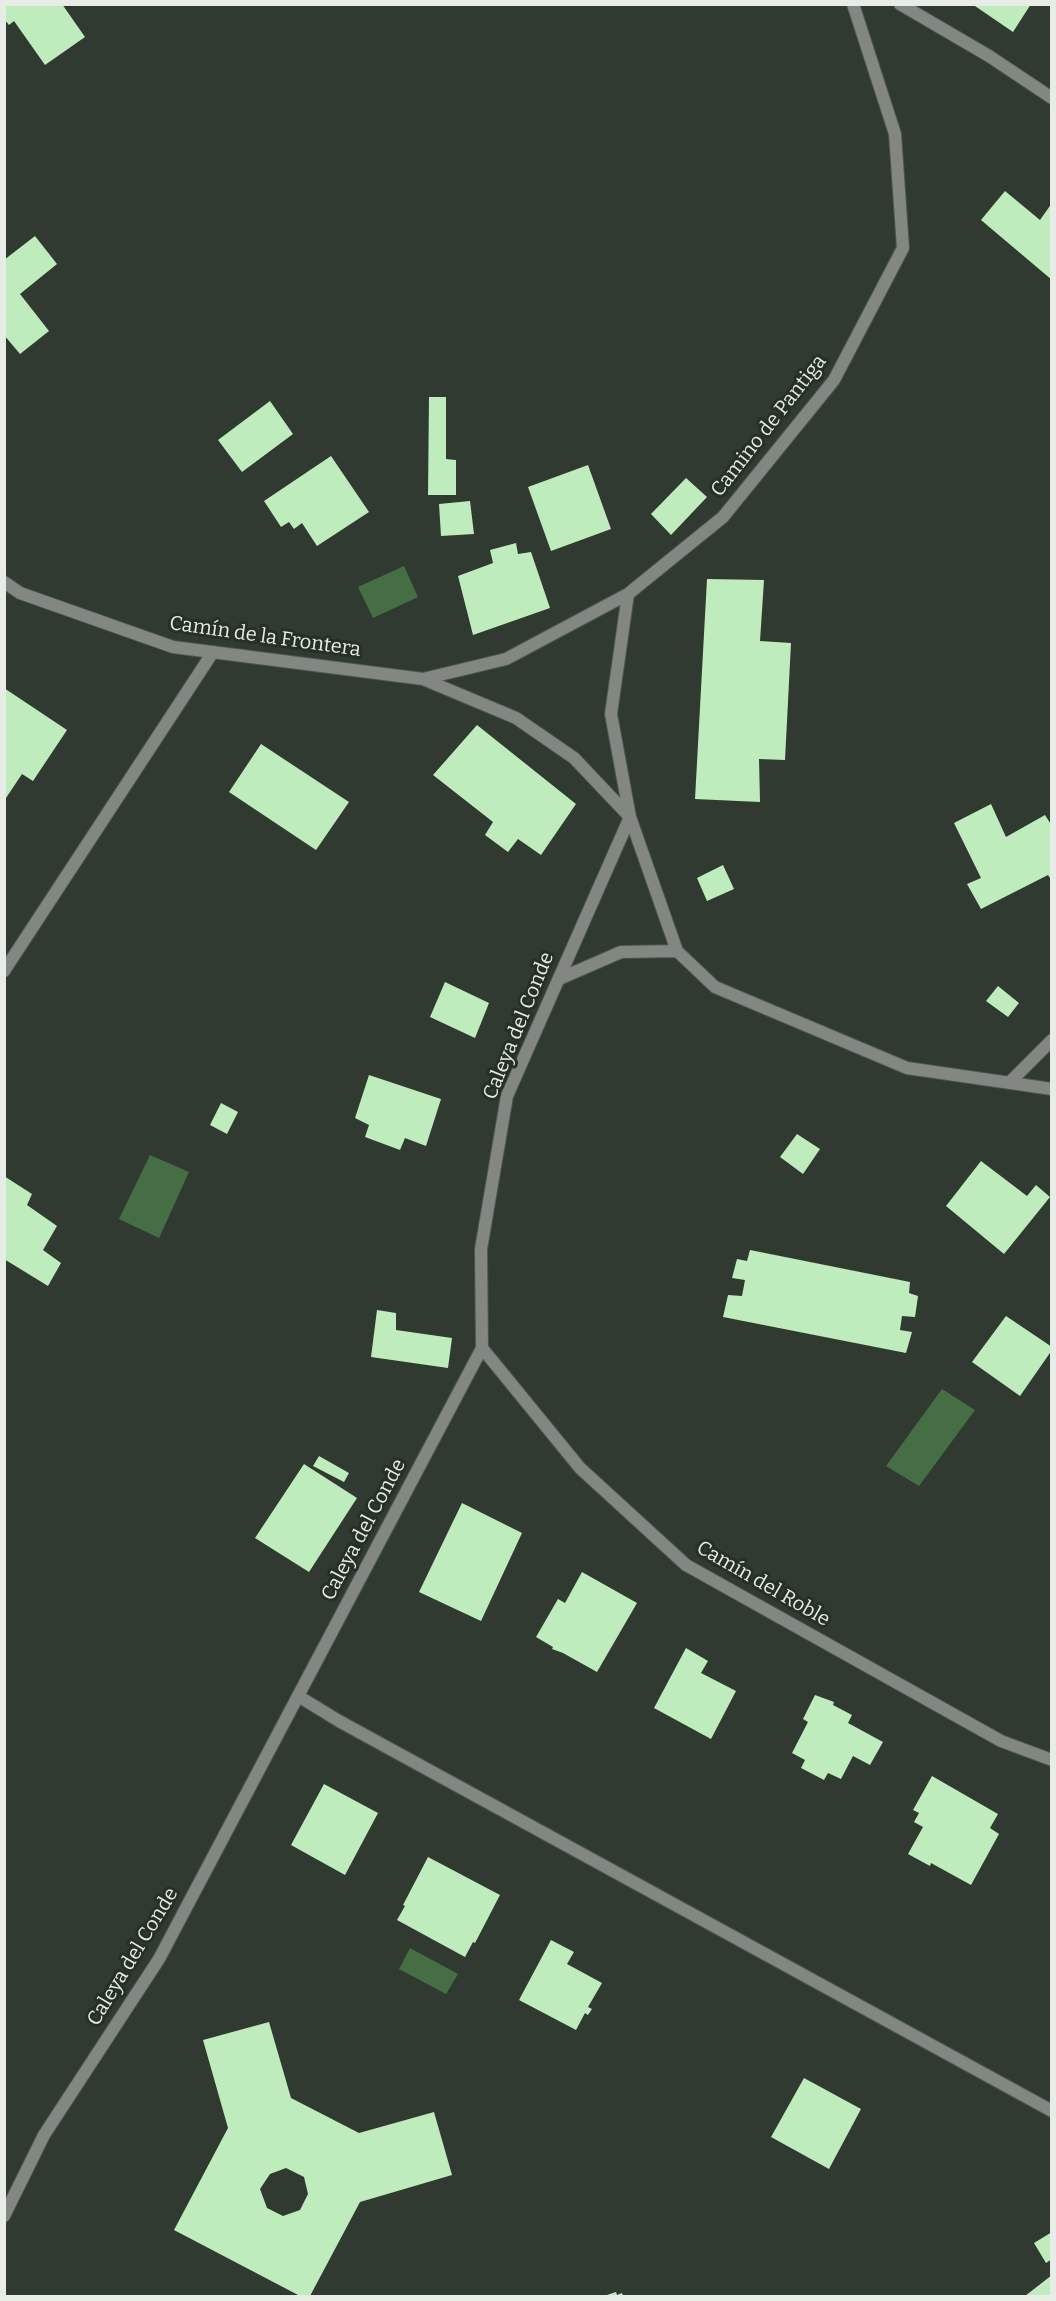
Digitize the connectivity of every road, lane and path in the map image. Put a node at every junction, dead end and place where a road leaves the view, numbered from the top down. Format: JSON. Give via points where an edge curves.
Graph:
{"nodes":[{"id":1,"x":853,"y":4,"type":"edge"},
{"id":2,"x":900,"y":4,"type":"edge"},
{"id":3,"x":1052,"y":98,"type":"edge"},
{"id":4,"x":4,"y":582,"type":"edge"},
{"id":5,"x":628,"y":594,"type":"junction"},
{"id":6,"x":213,"y":652,"type":"junction"},
{"id":7,"x":423,"y":679,"type":"junction"},
{"id":8,"x":630,"y":817,"type":"junction"},
{"id":9,"x":677,"y":951,"type":"junction"},
{"id":10,"x":4,"y":971,"type":"edge"},
{"id":11,"x":559,"y":978,"type":"junction"},
{"id":12,"x":1052,"y":1040,"type":"edge"},
{"id":13,"x":1010,"y":1082,"type":"junction"},
{"id":14,"x":1052,"y":1089,"type":"edge"},
{"id":15,"x":482,"y":1348,"type":"junction"},
{"id":16,"x":298,"y":1696,"type":"junction"},
{"id":17,"x":1052,"y":1760,"type":"edge"},
{"id":18,"x":1052,"y":2111,"type":"edge"},
{"id":19,"x":4,"y":2216,"type":"edge"}],
"edges":[{"from":1,"to":5,"type":"street","name":"Camino de Pantiga","via":[[895,134],[903,248],[834,380],[723,517]]},
{"from":2,"to":3,"type":"street"},
{"from":4,"to":6,"type":"street","name":"Camín de la Frontera","via":[[20,593],[173,647]]},
{"from":5,"to":7,"type":"street","name":"Camino de Pantiga","via":[[506,659]]},
{"from":5,"to":8,"type":"street","via":[[611,714]]},
{"from":6,"to":7,"type":"street","name":"Camín de la Frontera"},
{"from":6,"to":10,"type":"street"},
{"from":7,"to":8,"type":"street","via":[[516,718],[574,758]]},
{"from":8,"to":9,"type":"street"},
{"from":8,"to":11,"type":"street","name":"Caleya del Conde"},
{"from":9,"to":11,"type":"street","via":[[621,952]]},
{"from":9,"to":13,"type":"street","via":[[715,987],[907,1068]]},
{"from":11,"to":15,"type":"street","name":"Caleya del Conde","via":[[507,1096],[481,1249]]},
{"from":12,"to":13,"type":"street"},
{"from":13,"to":14,"type":"street"},
{"from":15,"to":16,"type":"street","name":"Caleya del Conde"},
{"from":15,"to":17,"type":"street","name":"Camín del Roble","via":[[580,1468],[686,1565],[1001,1741]]},
{"from":16,"to":18,"type":"street"},
{"from":16,"to":19,"type":"street","name":"Caleya del Conde","via":[[159,1959],[44,2135]]}]}
